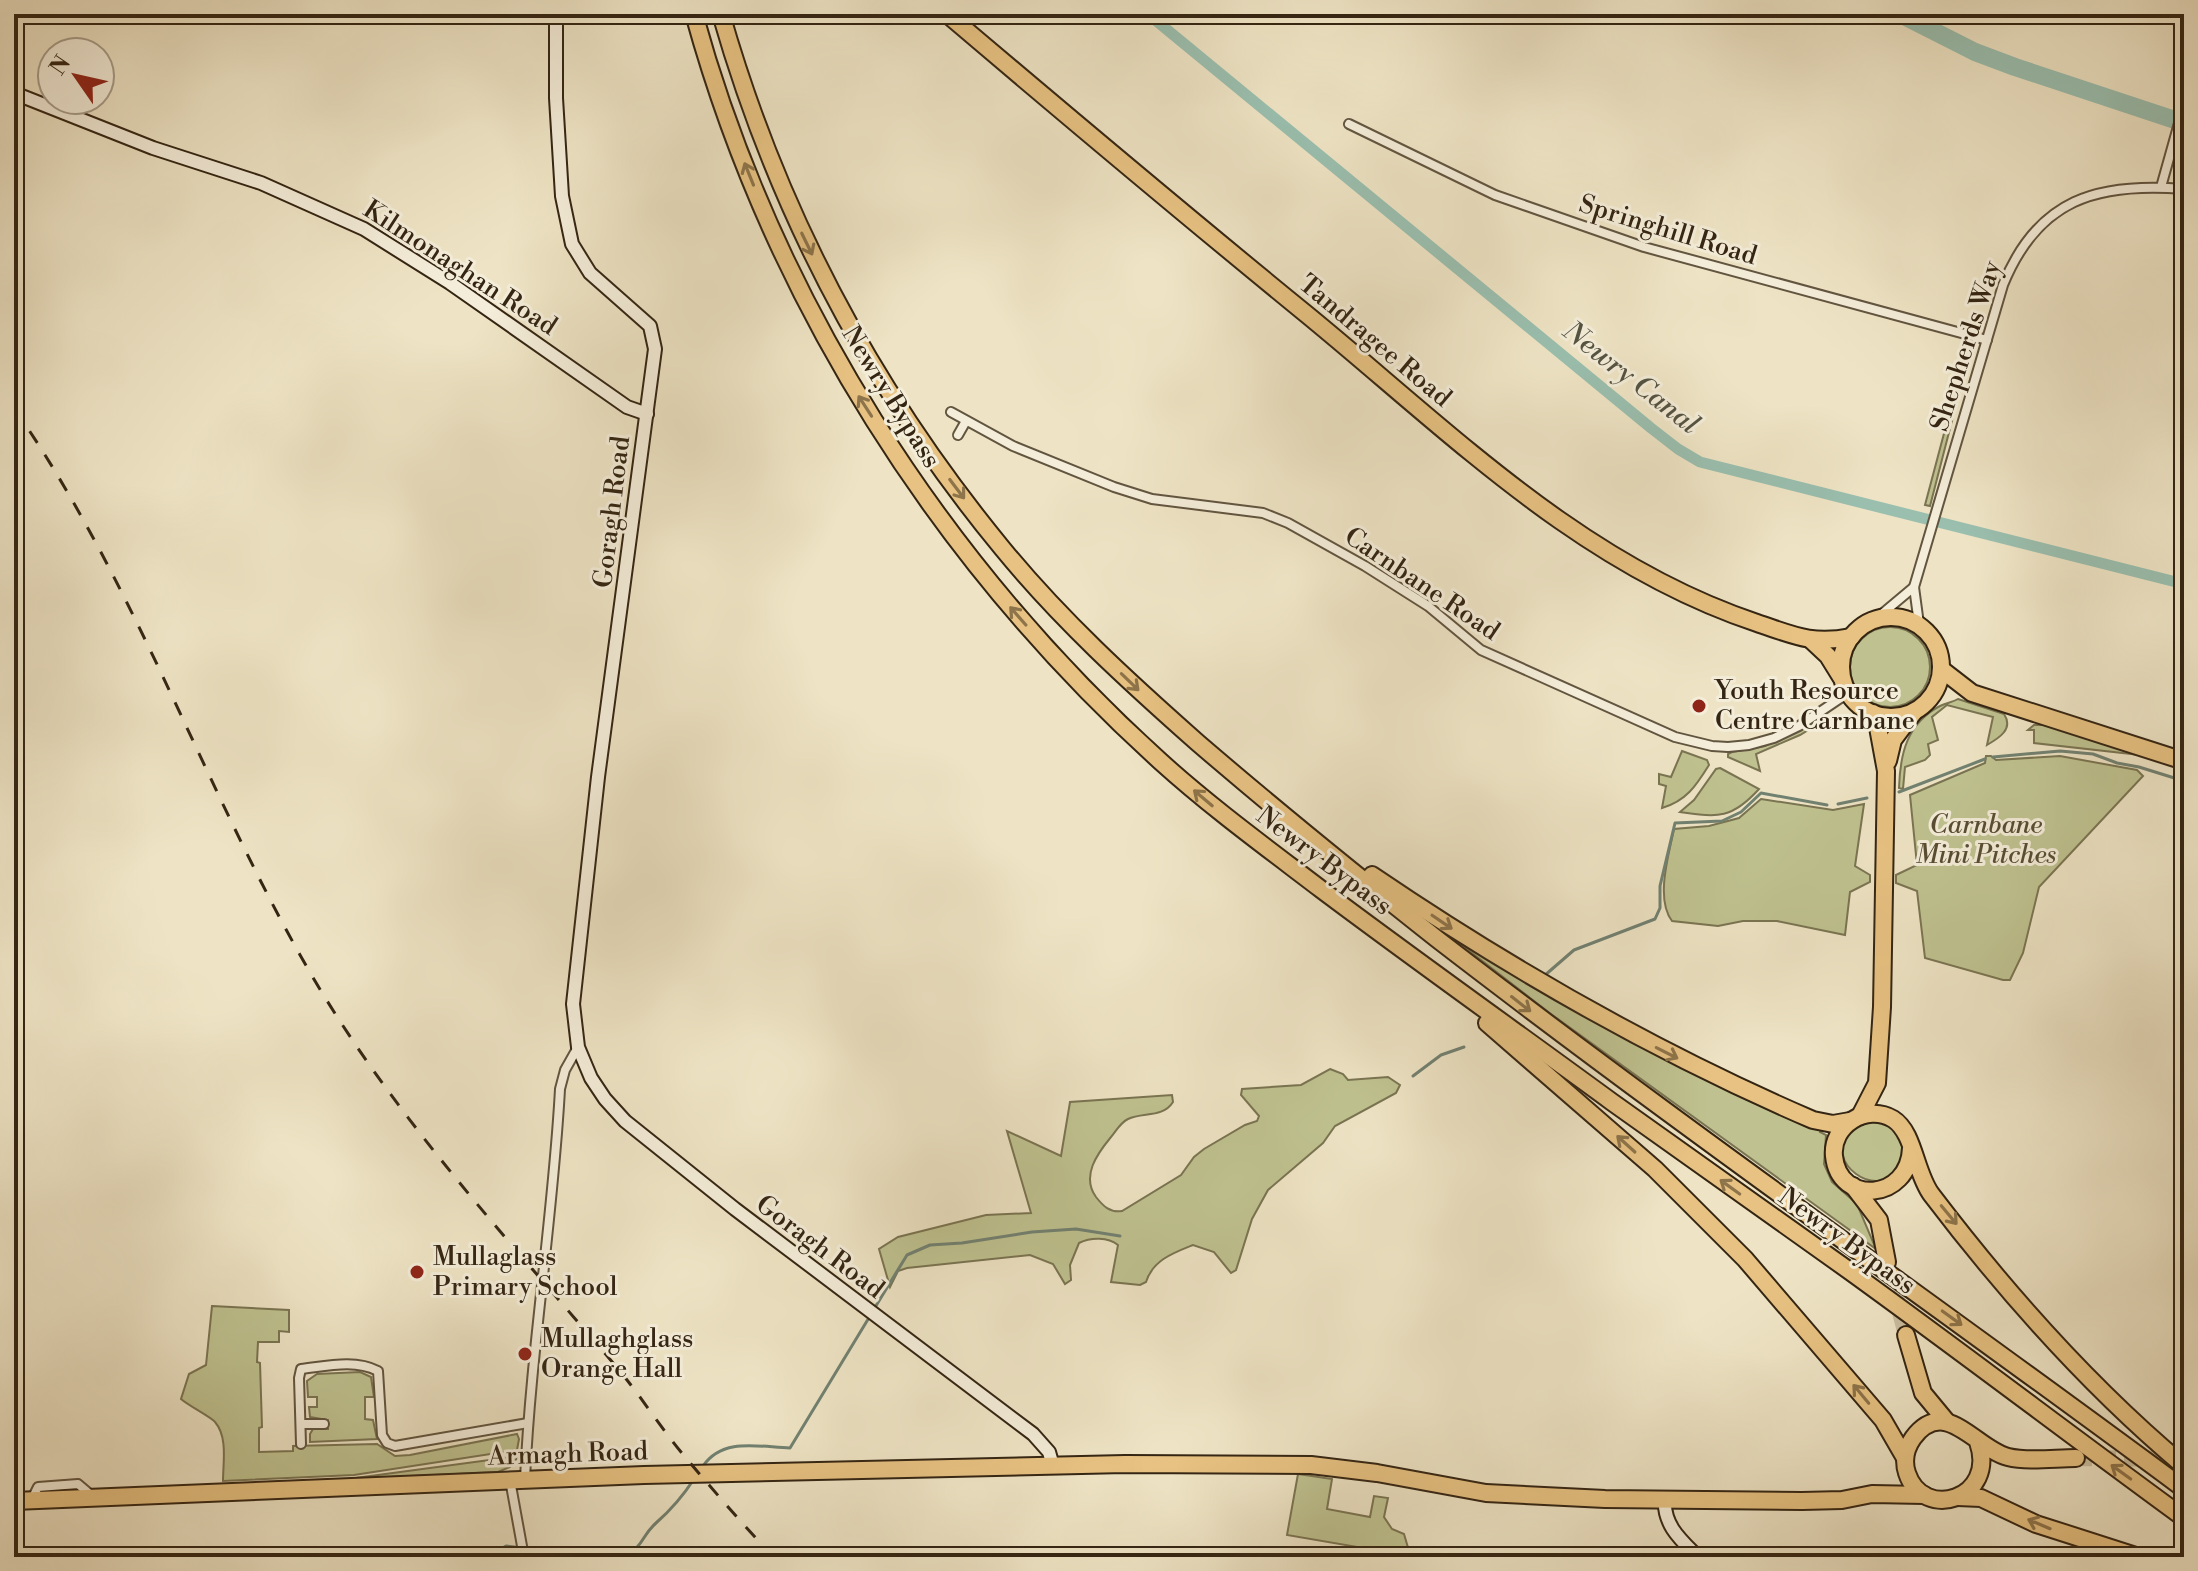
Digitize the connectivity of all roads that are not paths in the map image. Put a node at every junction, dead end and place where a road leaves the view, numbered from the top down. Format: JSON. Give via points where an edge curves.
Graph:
{"nodes":[{"id":1,"x":556,"y":14,"type":"edge"},
{"id":2,"x":694,"y":14,"type":"edge"},
{"id":3,"x":721,"y":14,"type":"edge"},
{"id":4,"x":947,"y":14,"type":"edge"},
{"id":5,"x":14,"y":93,"type":"edge"},
{"id":6,"x":2184,"y":105,"type":"edge"},
{"id":7,"x":1349,"y":124,"type":"dead end"},
{"id":8,"x":2161,"y":187,"type":"junction"},
{"id":9,"x":2184,"y":189,"type":"edge"},
{"id":10,"x":1987,"y":340,"type":"junction"},
{"id":11,"x":951,"y":412,"type":"dead end"},
{"id":12,"x":647,"y":414,"type":"junction"},
{"id":13,"x":966,"y":421,"type":"junction"},
{"id":14,"x":958,"y":435,"type":"dead end"},
{"id":15,"x":1914,"y":587,"type":"junction"},
{"id":16,"x":1877,"y":618,"type":"junction"},
{"id":17,"x":1919,"y":624,"type":"junction"},
{"id":18,"x":1851,"y":637,"type":"junction"},
{"id":19,"x":1812,"y":641,"type":"junction"},
{"id":20,"x":1941,"y":669,"type":"junction"},
{"id":21,"x":1845,"y":686,"type":"junction"},
{"id":22,"x":1972,"y":693,"type":"junction"},
{"id":23,"x":1933,"y":694,"type":"junction"},
{"id":24,"x":1914,"y":711,"type":"junction"},
{"id":25,"x":1873,"y":713,"type":"junction"},
{"id":26,"x":2184,"y":761,"type":"edge"},
{"id":27,"x":1886,"y":771,"type":"junction"},
{"id":28,"x":1284,"y":817,"type":"junction"},
{"id":29,"x":1421,"y":965,"type":"junction"},
{"id":30,"x":578,"y":1047,"type":"junction"},
{"id":31,"x":1877,"y":1083,"type":"junction"},
{"id":32,"x":1855,"y":1118,"type":"junction"},
{"id":33,"x":1893,"y":1120,"type":"junction"},
{"id":34,"x":1911,"y":1148,"type":"junction"},
{"id":35,"x":1899,"y":1181,"type":"junction"},
{"id":36,"x":1853,"y":1186,"type":"junction"},
{"id":37,"x":1879,"y":1220,"type":"junction"},
{"id":38,"x":1887,"y":1262,"type":"tunnel mouth"},
{"id":39,"x":1906,"y":1335,"type":"tunnel mouth"},
{"id":40,"x":1923,"y":1393,"type":"junction"},
{"id":41,"x":1947,"y":1422,"type":"junction"},
{"id":42,"x":528,"y":1423,"type":"junction"},
{"id":43,"x":301,"y":1424,"type":"junction"},
{"id":44,"x":324,"y":1424,"type":"dead end"},
{"id":45,"x":1914,"y":1436,"type":"junction"},
{"id":46,"x":1978,"y":1442,"type":"junction"},
{"id":47,"x":301,"y":1444,"type":"dead end"},
{"id":48,"x":2010,"y":1458,"type":"junction"},
{"id":49,"x":2076,"y":1458,"type":"tunnel mouth"},
{"id":50,"x":1905,"y":1463,"type":"junction"},
{"id":51,"x":1053,"y":1466,"type":"junction"},
{"id":52,"x":2184,"y":1466,"type":"edge"},
{"id":53,"x":518,"y":1479,"type":"junction"},
{"id":54,"x":1978,"y":1480,"type":"junction"},
{"id":55,"x":2184,"y":1489,"type":"edge"},
{"id":56,"x":1872,"y":1494,"type":"junction"},
{"id":57,"x":1924,"y":1495,"type":"junction"},
{"id":58,"x":1958,"y":1497,"type":"junction"},
{"id":59,"x":1665,"y":1499,"type":"junction"},
{"id":60,"x":14,"y":1501,"type":"edge"},
{"id":61,"x":2184,"y":1518,"type":"edge"},
{"id":62,"x":524,"y":1556,"type":"edge"},
{"id":63,"x":1698,"y":1557,"type":"edge"},
{"id":64,"x":2139,"y":1557,"type":"edge"}],
"edges":[{"from":1,"to":12,"type":"street","name":"Goragh Road","via":[[562,196],[572,244],[590,273],[653,332]]},
{"from":29,"to":2,"type":"highway","name":"Newry Bypass","one_way":true,"via":[[1162,763],[1059,662],[968,556],[847,378],[794,276],[749,176]]},
{"from":3,"to":28,"type":"highway","name":"Newry Bypass","one_way":true,"via":[[749,104],[800,232],[854,336],[928,451],[1003,550],[1063,616],[1144,696]]},
{"from":4,"to":19,"type":"highway","name":"Tandragee Road","via":[[1559,521],[1677,592]]},
{"from":5,"to":12,"type":"street","name":"Kilmonaghan Road","via":[[153,148],[261,183],[364,229],[627,407]]},
{"from":6,"to":8,"type":"street"},
{"from":7,"to":10,"type":"street","name":"Springhill Road","via":[[1495,195],[1644,247]]},
{"from":8,"to":9,"type":"street","name":"Shepherds Way"},
{"from":8,"to":10,"type":"street","name":"Shepherds Way","via":[[2103,191],[2079,199],[2040,226],[2011,265]]},
{"from":10,"to":15,"type":"street","name":"Shepherds Way"},
{"from":11,"to":13,"type":"street","name":"Carnbane Road"},
{"from":12,"to":30,"type":"street","name":"Goragh Road","via":[[573,1004]]},
{"from":13,"to":14,"type":"street"},
{"from":13,"to":21,"type":"street","name":"Carnbane Road","via":[[1114,487],[1152,499],[1263,513],[1288,523],[1428,606],[1481,650],[1675,737],[1728,747],[1774,738],[1799,726]]},
{"from":15,"to":16,"type":"street"},
{"from":15,"to":17,"type":"street","name":"Shepherds Way"},
{"from":16,"to":17,"type":"highway","via":[[1892,616]]},
{"from":16,"to":18,"type":"highway"},
{"from":17,"to":20,"type":"highway","via":[[1936,645]]},
{"from":18,"to":19,"type":"highway","name":"Tandragee Road"},
{"from":18,"to":21,"type":"highway","via":[[1841,665]]},
{"from":19,"to":21,"type":"highway","via":[[1828,656]]},
{"from":20,"to":22,"type":"highway"},
{"from":20,"to":23,"type":"highway"},
{"from":21,"to":25,"type":"highway"},
{"from":22,"to":23,"type":"highway"},
{"from":22,"to":26,"type":"highway"},
{"from":23,"to":24,"type":"highway"},
{"from":24,"to":25,"type":"highway","via":[[1900,716]]},
{"from":24,"to":27,"type":"highway","via":[[1893,740]]},
{"from":25,"to":27,"type":"highway"},
{"from":27,"to":31,"type":"highway"},
{"from":28,"to":32,"type":"highway","one_way":true,"via":[[1461,936],[1661,1050],[1813,1120],[1833,1124]]},
{"from":28,"to":55,"type":"highway","name":"Newry Bypass","one_way":true,"via":[[1544,1021]]},
{"from":50,"to":29,"type":"highway","one_way":true,"via":[[1888,1427],[1745,1259],[1601,1121]]},
{"from":61,"to":29,"type":"highway","name":"Newry Bypass","one_way":true,"via":[[1853,1273]]},
{"from":30,"to":42,"type":"street","via":[[560,1089]]},
{"from":30,"to":51,"type":"street","name":"Goragh Road","via":[[591,1078],[625,1121],[1033,1434],[1049,1452]]},
{"from":31,"to":32,"type":"highway"},
{"from":31,"to":33,"type":"highway"},
{"from":32,"to":33,"type":"highway","via":[[1883,1115]]},
{"from":32,"to":36,"type":"highway","via":[[1836,1141],[1834,1154],[1836,1166]]},
{"from":33,"to":34,"type":"highway"},
{"from":34,"to":35,"type":"highway","via":[[1911,1160]]},
{"from":34,"to":52,"type":"highway","one_way":true,"via":[[1928,1191],[2013,1292],[2102,1391]]},
{"from":35,"to":36,"type":"highway","via":[[1877,1191]]},
{"from":35,"to":37,"type":"highway"},
{"from":36,"to":37,"type":"highway"},
{"from":37,"to":38,"type":"highway"},
{"from":39,"to":40,"type":"highway"},
{"from":40,"to":41,"type":"highway"},
{"from":40,"to":45,"type":"highway"},
{"from":41,"to":45,"type":"highway","via":[[1934,1423]]},
{"from":41,"to":46,"type":"highway","via":[[1970,1432]]},
{"from":42,"to":43,"type":"street","via":[[395,1446],[382,1435],[378,1371],[364,1364],[301,1369]]},
{"from":42,"to":53,"type":"street"},
{"from":43,"to":44,"type":"street"},
{"from":43,"to":47,"type":"street"},
{"from":45,"to":50,"type":"highway"},
{"from":46,"to":48,"type":"highway"},
{"from":46,"to":54,"type":"highway"},
{"from":48,"to":49,"type":"highway"},
{"from":48,"to":54,"type":"highway"},
{"from":50,"to":56,"type":"highway"},
{"from":50,"to":57,"type":"highway"},
{"from":51,"to":53,"type":"highway","name":"Armagh Road"},
{"from":51,"to":59,"type":"highway","name":"Armagh Road","via":[[1311,1465],[1464,1491]]},
{"from":53,"to":60,"type":"highway","name":"Armagh Road"},
{"from":53,"to":62,"type":"street"},
{"from":54,"to":58,"type":"highway"},
{"from":56,"to":57,"type":"highway","name":"Armagh Road"},
{"from":56,"to":59,"type":"highway","name":"Armagh Road","via":[[1829,1500]]},
{"from":57,"to":58,"type":"highway"},
{"from":64,"to":58,"type":"highway","one_way":true,"via":[[2046,1528],[1981,1498]]},
{"from":59,"to":63,"type":"street","via":[[1671,1528]]}]}
